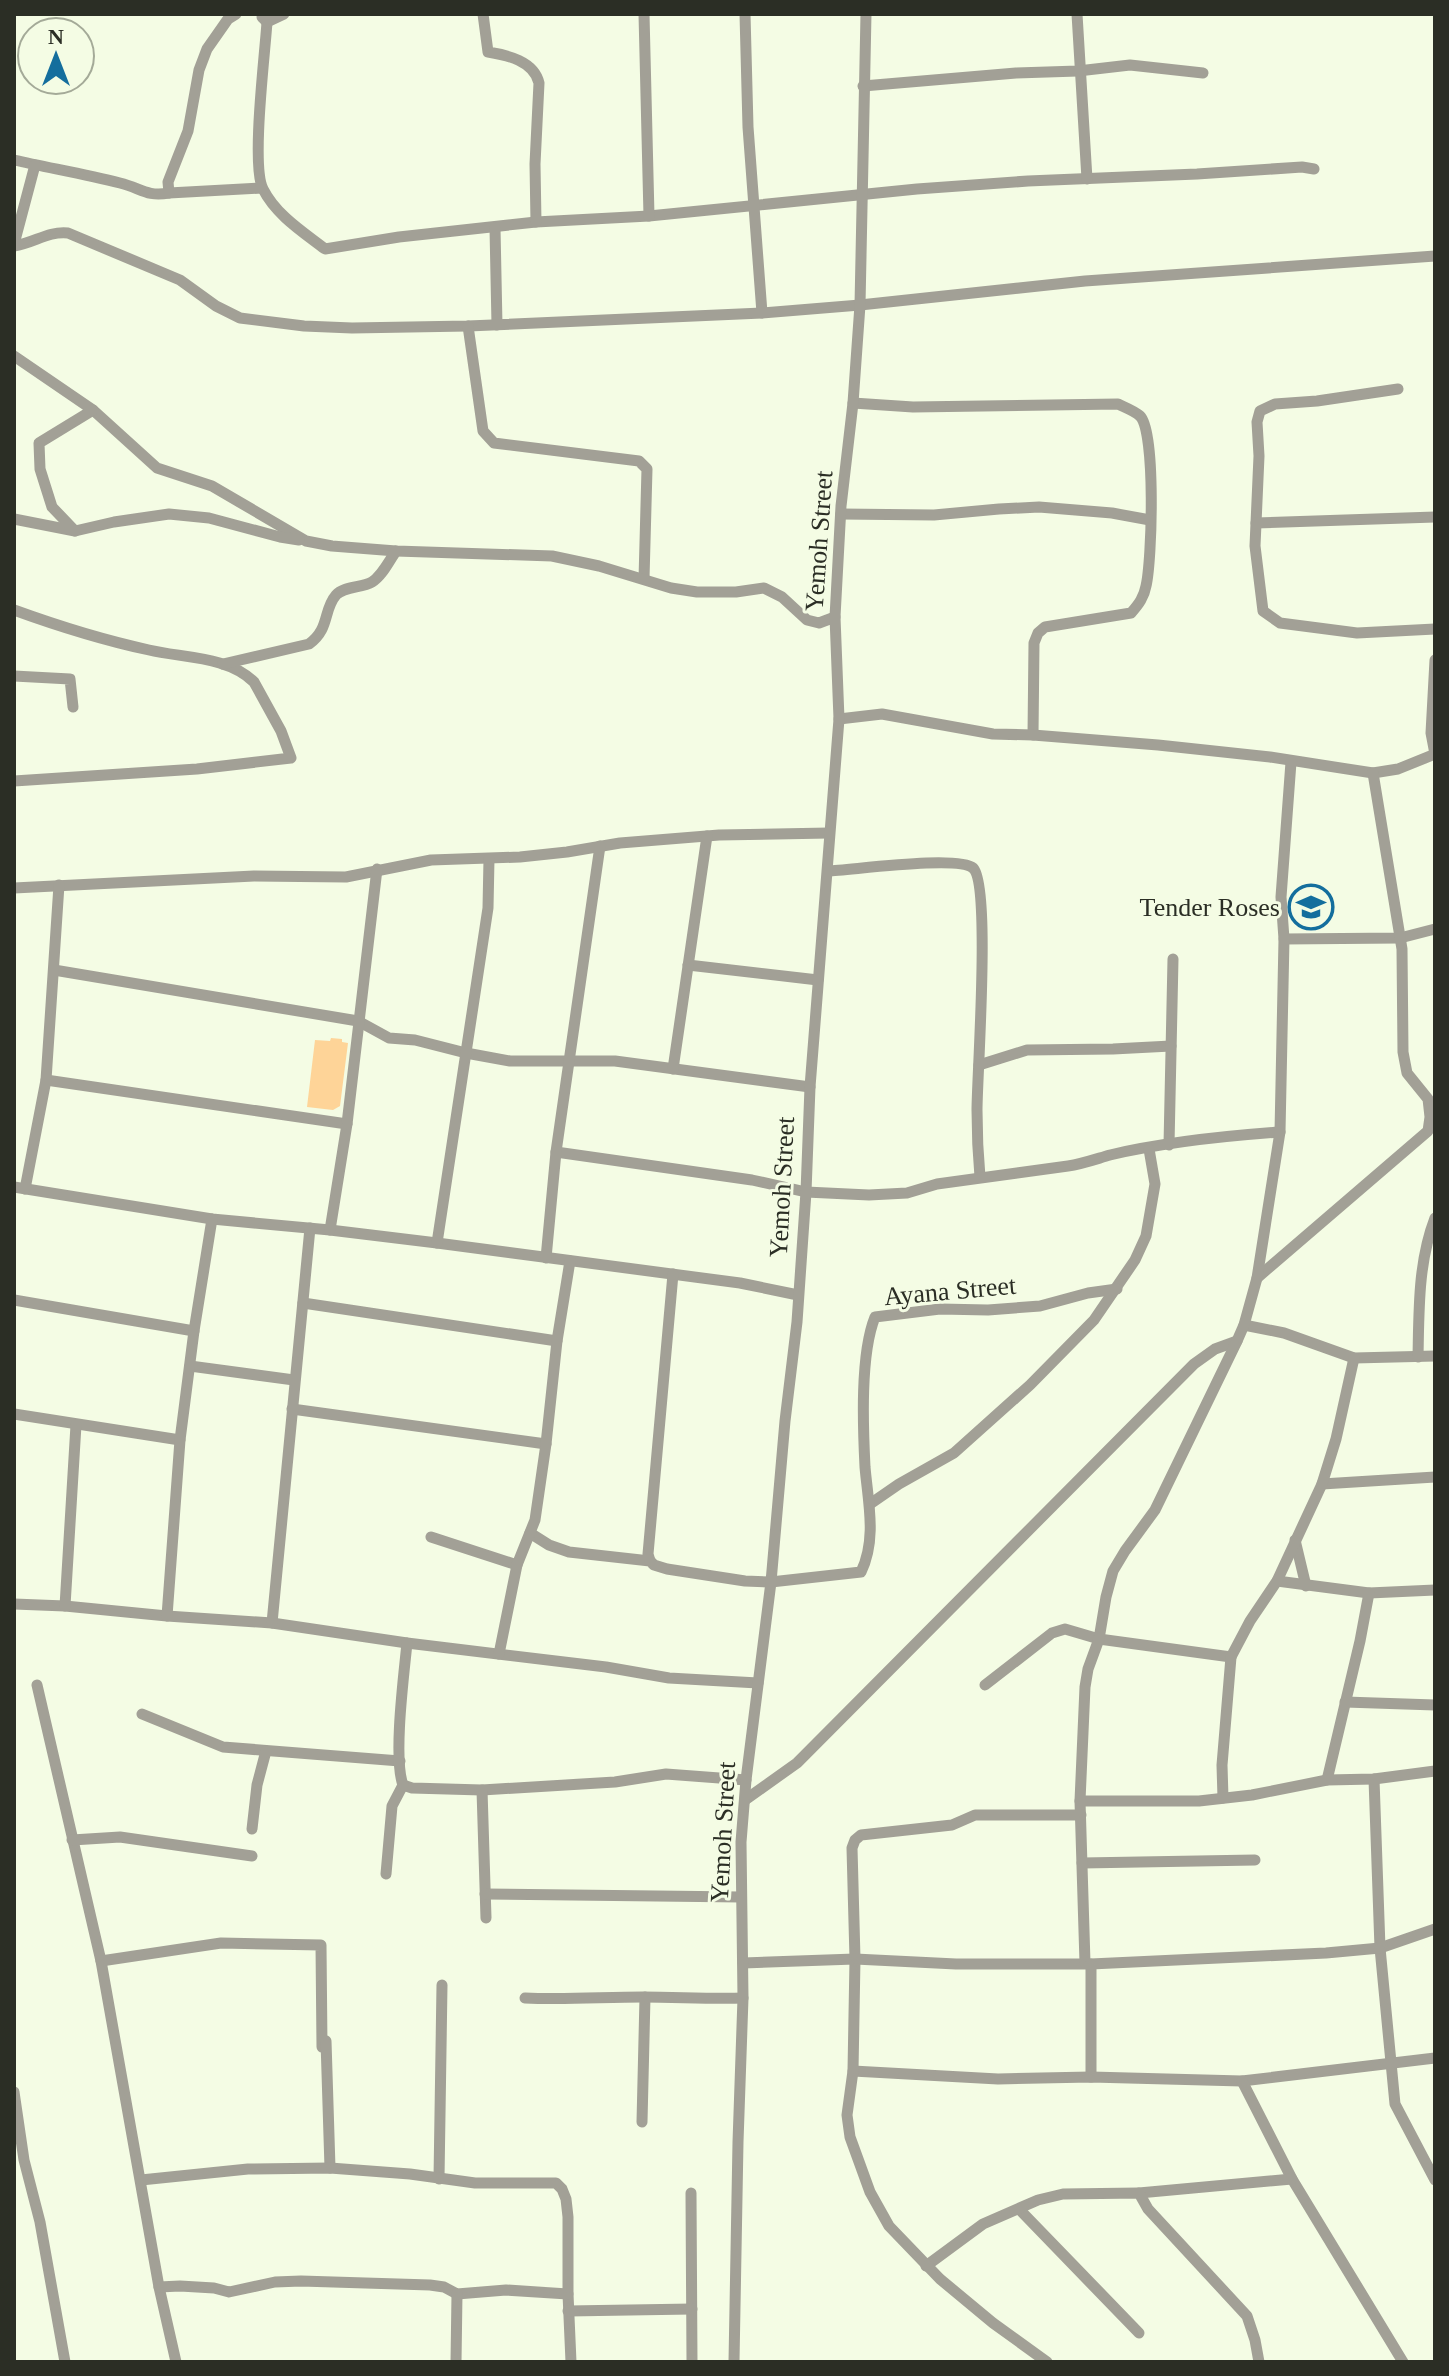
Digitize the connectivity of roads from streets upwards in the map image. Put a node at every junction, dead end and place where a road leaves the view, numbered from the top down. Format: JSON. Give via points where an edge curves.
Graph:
{"nodes":[{"id":1,"x":236,"y":14,"type":"edge"},
{"id":2,"x":284,"y":14,"type":"edge"},
{"id":3,"x":483,"y":14,"type":"edge"},
{"id":4,"x":644,"y":14,"type":"edge"},
{"id":5,"x":745,"y":14,"type":"edge"},
{"id":6,"x":866,"y":14,"type":"edge"},
{"id":7,"x":1077,"y":14,"type":"edge"},
{"id":8,"x":264,"y":17,"type":"edge"},
{"id":9,"x":1078,"y":71,"type":"junction"},
{"id":10,"x":1203,"y":73,"type":"dead end"},
{"id":11,"x":863,"y":86,"type":"junction"},
{"id":12,"x":14,"y":160,"type":"edge"},
{"id":13,"x":35,"y":165,"type":"junction"},
{"id":14,"x":1314,"y":169,"type":"dead end"},
{"id":15,"x":1087,"y":179,"type":"junction"},
{"id":16,"x":262,"y":188,"type":"junction"},
{"id":17,"x":169,"y":193,"type":"junction"},
{"id":18,"x":863,"y":194,"type":"junction"},
{"id":19,"x":753,"y":207,"type":"junction"},
{"id":20,"x":649,"y":216,"type":"junction"},
{"id":21,"x":536,"y":222,"type":"junction"},
{"id":22,"x":495,"y":228,"type":"junction"},
{"id":23,"x":14,"y":245,"type":"edge"},
{"id":24,"x":1435,"y":256,"type":"edge"},
{"id":25,"x":860,"y":305,"type":"junction"},
{"id":26,"x":762,"y":313,"type":"junction"},
{"id":27,"x":497,"y":325,"type":"junction"},
{"id":28,"x":468,"y":326,"type":"junction"},
{"id":29,"x":14,"y":356,"type":"edge"},
{"id":30,"x":1398,"y":389,"type":"dead end"},
{"id":31,"x":853,"y":403,"type":"junction"},
{"id":32,"x":93,"y":410,"type":"junction"},
{"id":33,"x":841,"y":514,"type":"junction"},
{"id":34,"x":1435,"y":517,"type":"edge"},
{"id":35,"x":14,"y":519,"type":"edge"},
{"id":36,"x":1150,"y":520,"type":"junction"},
{"id":37,"x":1256,"y":523,"type":"junction"},
{"id":38,"x":75,"y":531,"type":"junction"},
{"id":39,"x":306,"y":541,"type":"junction"},
{"id":40,"x":396,"y":551,"type":"junction"},
{"id":41,"x":644,"y":579,"type":"junction"},
{"id":42,"x":14,"y":610,"type":"edge"},
{"id":43,"x":835,"y":617,"type":"junction"},
{"id":44,"x":1435,"y":629,"type":"edge"},
{"id":45,"x":1435,"y":660,"type":"edge"},
{"id":46,"x":223,"y":664,"type":"junction"},
{"id":47,"x":14,"y":676,"type":"edge"},
{"id":48,"x":73,"y":707,"type":"dead end"},
{"id":49,"x":839,"y":719,"type":"junction"},
{"id":50,"x":1033,"y":735,"type":"junction"},
{"id":51,"x":1435,"y":754,"type":"edge"},
{"id":52,"x":1291,"y":762,"type":"junction"},
{"id":53,"x":1373,"y":773,"type":"junction"},
{"id":54,"x":14,"y":781,"type":"edge"},
{"id":55,"x":829,"y":833,"type":"junction"},
{"id":56,"x":707,"y":836,"type":"junction"},
{"id":57,"x":600,"y":846,"type":"junction"},
{"id":58,"x":489,"y":859,"type":"junction"},
{"id":59,"x":377,"y":869,"type":"junction"},
{"id":60,"x":828,"y":871,"type":"junction"},
{"id":61,"x":59,"y":885,"type":"junction"},
{"id":62,"x":14,"y":888,"type":"edge"},
{"id":63,"x":1435,"y":929,"type":"edge"},
{"id":64,"x":1400,"y":938,"type":"junction"},
{"id":65,"x":1284,"y":939,"type":"junction"},
{"id":66,"x":1173,"y":959,"type":"dead end"},
{"id":67,"x":688,"y":965,"type":"junction"},
{"id":68,"x":54,"y":970,"type":"junction"},
{"id":69,"x":818,"y":980,"type":"junction"},
{"id":70,"x":358,"y":1021,"type":"junction"},
{"id":71,"x":1171,"y":1046,"type":"junction"},
{"id":72,"x":466,"y":1053,"type":"junction"},
{"id":73,"x":571,"y":1061,"type":"junction"},
{"id":74,"x":979,"y":1065,"type":"junction"},
{"id":75,"x":673,"y":1069,"type":"junction"},
{"id":76,"x":46,"y":1080,"type":"junction"},
{"id":77,"x":810,"y":1087,"type":"junction"},
{"id":78,"x":1435,"y":1089,"type":"edge"},
{"id":79,"x":1422,"y":1092,"type":"junction"},
{"id":80,"x":347,"y":1124,"type":"junction"},
{"id":81,"x":1280,"y":1132,"type":"junction"},
{"id":82,"x":1169,"y":1145,"type":"junction"},
{"id":83,"x":1149,"y":1149,"type":"junction"},
{"id":84,"x":556,"y":1152,"type":"junction"},
{"id":85,"x":980,"y":1177,"type":"junction"},
{"id":86,"x":20,"y":1188,"type":"edge"},
{"id":87,"x":806,"y":1192,"type":"junction"},
{"id":88,"x":1435,"y":1218,"type":"edge"},
{"id":89,"x":212,"y":1219,"type":"junction"},
{"id":90,"x":310,"y":1228,"type":"junction"},
{"id":91,"x":330,"y":1230,"type":"junction"},
{"id":92,"x":437,"y":1243,"type":"junction"},
{"id":93,"x":546,"y":1258,"type":"junction"},
{"id":94,"x":570,"y":1261,"type":"junction"},
{"id":95,"x":673,"y":1274,"type":"junction"},
{"id":96,"x":1257,"y":1278,"type":"junction"},
{"id":97,"x":1117,"y":1289,"type":"junction"},
{"id":98,"x":798,"y":1295,"type":"junction"},
{"id":99,"x":14,"y":1300,"type":"edge"},
{"id":100,"x":303,"y":1303,"type":"junction"},
{"id":101,"x":1244,"y":1325,"type":"junction"},
{"id":102,"x":194,"y":1331,"type":"junction"},
{"id":103,"x":557,"y":1341,"type":"junction"},
{"id":104,"x":1237,"y":1341,"type":"junction"},
{"id":105,"x":1435,"y":1356,"type":"edge"},
{"id":106,"x":1418,"y":1357,"type":"junction"},
{"id":107,"x":1354,"y":1358,"type":"junction"},
{"id":108,"x":190,"y":1366,"type":"junction"},
{"id":109,"x":294,"y":1380,"type":"junction"},
{"id":110,"x":292,"y":1409,"type":"junction"},
{"id":111,"x":14,"y":1414,"type":"edge"},
{"id":112,"x":76,"y":1425,"type":"junction"},
{"id":113,"x":180,"y":1440,"type":"junction"},
{"id":114,"x":546,"y":1444,"type":"junction"},
{"id":115,"x":1435,"y":1477,"type":"edge"},
{"id":116,"x":1322,"y":1484,"type":"junction"},
{"id":117,"x":870,"y":1504,"type":"junction"},
{"id":118,"x":530,"y":1533,"type":"junction"},
{"id":119,"x":431,"y":1537,"type":"dead end"},
{"id":120,"x":1295,"y":1539,"type":"junction"},
{"id":121,"x":650,"y":1561,"type":"junction"},
{"id":122,"x":517,"y":1565,"type":"junction"},
{"id":123,"x":1277,"y":1581,"type":"junction"},
{"id":124,"x":771,"y":1582,"type":"junction"},
{"id":125,"x":1306,"y":1586,"type":"junction"},
{"id":126,"x":1435,"y":1590,"type":"edge"},
{"id":127,"x":1369,"y":1593,"type":"junction"},
{"id":128,"x":14,"y":1604,"type":"edge"},
{"id":129,"x":65,"y":1606,"type":"junction"},
{"id":130,"x":167,"y":1616,"type":"junction"},
{"id":131,"x":272,"y":1623,"type":"junction"},
{"id":132,"x":1099,"y":1639,"type":"junction"},
{"id":133,"x":407,"y":1643,"type":"junction"},
{"id":134,"x":499,"y":1654,"type":"junction"},
{"id":135,"x":1231,"y":1657,"type":"junction"},
{"id":136,"x":758,"y":1683,"type":"junction"},
{"id":137,"x":37,"y":1685,"type":"dead end"},
{"id":138,"x":985,"y":1685,"type":"dead end"},
{"id":139,"x":1345,"y":1702,"type":"junction"},
{"id":140,"x":1435,"y":1705,"type":"edge"},
{"id":141,"x":142,"y":1714,"type":"dead end"},
{"id":142,"x":266,"y":1751,"type":"junction"},
{"id":143,"x":400,"y":1761,"type":"junction"},
{"id":144,"x":1435,"y":1771,"type":"edge"},
{"id":145,"x":1374,"y":1779,"type":"junction"},
{"id":146,"x":746,"y":1780,"type":"junction"},
{"id":147,"x":1327,"y":1780,"type":"junction"},
{"id":148,"x":403,"y":1785,"type":"junction"},
{"id":149,"x":482,"y":1790,"type":"junction"},
{"id":150,"x":1223,"y":1798,"type":"junction"},
{"id":151,"x":745,"y":1800,"type":"junction"},
{"id":152,"x":1080,"y":1801,"type":"junction"},
{"id":153,"x":1081,"y":1815,"type":"junction"},
{"id":154,"x":252,"y":1829,"type":"dead end"},
{"id":155,"x":72,"y":1840,"type":"junction"},
{"id":156,"x":252,"y":1856,"type":"dead end"},
{"id":157,"x":1255,"y":1860,"type":"dead end"},
{"id":158,"x":1082,"y":1863,"type":"junction"},
{"id":159,"x":386,"y":1874,"type":"dead end"},
{"id":160,"x":485,"y":1894,"type":"junction"},
{"id":161,"x":741,"y":1897,"type":"junction"},
{"id":162,"x":486,"y":1918,"type":"dead end"},
{"id":163,"x":1435,"y":1929,"type":"edge"},
{"id":164,"x":1380,"y":1948,"type":"junction"},
{"id":165,"x":855,"y":1959,"type":"junction"},
{"id":166,"x":101,"y":1961,"type":"junction"},
{"id":167,"x":743,"y":1963,"type":"junction"},
{"id":168,"x":1088,"y":1963,"type":"junction"},
{"id":169,"x":442,"y":1985,"type":"dead end"},
{"id":170,"x":645,"y":1997,"type":"junction"},
{"id":171,"x":525,"y":1998,"type":"dead end"},
{"id":172,"x":743,"y":1998,"type":"junction"},
{"id":173,"x":326,"y":2030,"type":"dead end"},
{"id":174,"x":322,"y":2047,"type":"dead end"},
{"id":175,"x":1435,"y":2058,"type":"edge"},
{"id":176,"x":1390,"y":2065,"type":"junction"},
{"id":177,"x":853,"y":2071,"type":"junction"},
{"id":178,"x":1091,"y":2077,"type":"junction"},
{"id":179,"x":1242,"y":2081,"type":"junction"},
{"id":180,"x":14,"y":2092,"type":"edge"},
{"id":181,"x":642,"y":2122,"type":"dead end"},
{"id":182,"x":19,"y":2160,"type":"edge"},
{"id":183,"x":330,"y":2168,"type":"junction"},
{"id":184,"x":439,"y":2179,"type":"junction"},
{"id":185,"x":1292,"y":2179,"type":"junction"},
{"id":186,"x":141,"y":2180,"type":"junction"},
{"id":187,"x":1435,"y":2180,"type":"edge"},
{"id":188,"x":691,"y":2193,"type":"dead end"},
{"id":189,"x":1139,"y":2193,"type":"junction"},
{"id":190,"x":1019,"y":2209,"type":"junction"},
{"id":191,"x":926,"y":2266,"type":"junction"},
{"id":192,"x":159,"y":2287,"type":"junction"},
{"id":193,"x":457,"y":2294,"type":"junction"},
{"id":194,"x":568,"y":2294,"type":"junction"},
{"id":195,"x":692,"y":2309,"type":"junction"},
{"id":196,"x":568,"y":2311,"type":"junction"},
{"id":197,"x":1139,"y":2333,"type":"dead end"},
{"id":198,"x":65,"y":2362,"type":"edge"},
{"id":199,"x":176,"y":2362,"type":"edge"},
{"id":200,"x":456,"y":2362,"type":"edge"},
{"id":201,"x":571,"y":2362,"type":"edge"},
{"id":202,"x":692,"y":2362,"type":"edge"},
{"id":203,"x":734,"y":2362,"type":"edge"},
{"id":204,"x":1047,"y":2362,"type":"edge"},
{"id":205,"x":1259,"y":2362,"type":"edge"},
{"id":206,"x":1403,"y":2362,"type":"edge"}],
"edges":[{"from":1,"to":17,"type":"street","via":[[207,49],[199,70]]},
{"from":2,"to":8,"type":"street"},
{"from":3,"to":21,"type":"street","via":[[488,52],[506,54],[537,74]]},
{"from":4,"to":20,"type":"street"},
{"from":5,"to":19,"type":"street"},
{"from":6,"to":11,"type":"street","name":"Yemoh Street"},
{"from":7,"to":9,"type":"street"},
{"from":8,"to":16,"type":"street"},
{"from":9,"to":10,"type":"street","via":[[1130,65]]},
{"from":9,"to":11,"type":"street"},
{"from":9,"to":15,"type":"street"},
{"from":11,"to":18,"type":"street","name":"Yemoh Street"},
{"from":12,"to":13,"type":"street"},
{"from":13,"to":17,"type":"street","via":[[124,184],[145,194]]},
{"from":13,"to":23,"type":"street"},
{"from":14,"to":15,"type":"street"},
{"from":15,"to":18,"type":"street"},
{"from":16,"to":17,"type":"street"},
{"from":16,"to":22,"type":"street","via":[[281,215],[325,249]]},
{"from":18,"to":19,"type":"street"},
{"from":18,"to":25,"type":"street","name":"Yemoh Street"},
{"from":19,"to":20,"type":"street"},
{"from":19,"to":26,"type":"street"},
{"from":20,"to":21,"type":"street"},
{"from":21,"to":22,"type":"street"},
{"from":22,"to":27,"type":"street"},
{"from":23,"to":28,"type":"street","via":[[68,233],[180,280],[240,318],[330,328]]},
{"from":24,"to":25,"type":"street","via":[[1085,281]]},
{"from":25,"to":26,"type":"street"},
{"from":25,"to":31,"type":"street","name":"Yemoh Street"},
{"from":26,"to":27,"type":"street"},
{"from":27,"to":28,"type":"street"},
{"from":28,"to":41,"type":"street","via":[[483,431],[494,443],[639,461],[647,469]]},
{"from":29,"to":32,"type":"street"},
{"from":30,"to":37,"type":"street","via":[[1275,404],[1260,411]]},
{"from":31,"to":33,"type":"street","name":"Yemoh Street"},
{"from":31,"to":36,"type":"street","via":[[1118,404],[1140,416],[1147,432]]},
{"from":32,"to":38,"type":"street","via":[[39,443],[40,469],[52,507]]},
{"from":32,"to":39,"type":"street","via":[[157,468],[212,486]]},
{"from":33,"to":36,"type":"street","via":[[934,515],[1039,507]]},
{"from":33,"to":43,"type":"street","name":"Yemoh Street"},
{"from":34,"to":37,"type":"street"},
{"from":35,"to":38,"type":"street"},
{"from":36,"to":50,"type":"street","via":[[1146,588],[1131,613],[1045,627],[1038,633]]},
{"from":37,"to":44,"type":"street","via":[[1263,611],[1280,623],[1357,633]]},
{"from":38,"to":39,"type":"street","via":[[169,514]]},
{"from":39,"to":40,"type":"street"},
{"from":40,"to":41,"type":"street","via":[[552,556]]},
{"from":40,"to":46,"type":"street","via":[[376,579],[336,595],[319,637],[309,644]]},
{"from":41,"to":43,"type":"street","via":[[697,592],[764,588],[807,620],[819,623]]},
{"from":42,"to":46,"type":"street","via":[[150,651]]},
{"from":43,"to":49,"type":"street","name":"Yemoh Street"},
{"from":45,"to":51,"type":"street"},
{"from":46,"to":54,"type":"street","via":[[254,682],[291,758]]},
{"from":47,"to":48,"type":"street","via":[[70,679]]},
{"from":49,"to":50,"type":"street","via":[[882,714],[993,734]]},
{"from":49,"to":55,"type":"street","name":"Yemoh Street"},
{"from":50,"to":52,"type":"street"},
{"from":51,"to":53,"type":"street"},
{"from":52,"to":53,"type":"street"},
{"from":52,"to":65,"type":"street","via":[[1281,897]]},
{"from":53,"to":64,"type":"street"},
{"from":55,"to":56,"type":"street"},
{"from":55,"to":60,"type":"street","name":"Yemoh Street"},
{"from":56,"to":57,"type":"street"},
{"from":56,"to":67,"type":"street"},
{"from":57,"to":58,"type":"street"},
{"from":57,"to":73,"type":"street"},
{"from":58,"to":59,"type":"street","via":[[431,860]]},
{"from":58,"to":72,"type":"street","via":[[488,908]]},
{"from":59,"to":61,"type":"street","via":[[346,877]]},
{"from":59,"to":70,"type":"street"},
{"from":60,"to":69,"type":"street","name":"Yemoh Street"},
{"from":60,"to":74,"type":"street","via":[[942,863],[975,869],[981,915]]},
{"from":61,"to":62,"type":"street"},
{"from":61,"to":68,"type":"street"},
{"from":63,"to":64,"type":"street"},
{"from":64,"to":65,"type":"street"},
{"from":64,"to":79,"type":"street","via":[[1403,1052],[1407,1073]]},
{"from":65,"to":81,"type":"street"},
{"from":66,"to":71,"type":"street"},
{"from":67,"to":69,"type":"street"},
{"from":67,"to":75,"type":"street"},
{"from":68,"to":70,"type":"street"},
{"from":68,"to":76,"type":"street"},
{"from":69,"to":77,"type":"street","name":"Yemoh Street"},
{"from":70,"to":72,"type":"street","via":[[389,1038]]},
{"from":70,"to":80,"type":"street"},
{"from":71,"to":74,"type":"street","via":[[1027,1050]]},
{"from":71,"to":82,"type":"street"},
{"from":72,"to":73,"type":"street","via":[[510,1061]]},
{"from":72,"to":92,"type":"street"},
{"from":73,"to":75,"type":"street"},
{"from":73,"to":84,"type":"street"},
{"from":74,"to":85,"type":"street"},
{"from":75,"to":77,"type":"street"},
{"from":76,"to":80,"type":"street"},
{"from":76,"to":86,"type":"street"},
{"from":77,"to":87,"type":"street","name":"Yemoh Street"},
{"from":78,"to":79,"type":"street"},
{"from":79,"to":96,"type":"street","via":[[1428,1099],[1428,1131]]},
{"from":80,"to":91,"type":"street"},
{"from":81,"to":82,"type":"street"},
{"from":81,"to":96,"type":"street"},
{"from":82,"to":83,"type":"street"},
{"from":83,"to":85,"type":"street","via":[[1089,1163]]},
{"from":83,"to":97,"type":"street","via":[[1155,1184],[1146,1236]]},
{"from":84,"to":87,"type":"street"},
{"from":84,"to":93,"type":"street"},
{"from":85,"to":87,"type":"street","via":[[907,1193]]},
{"from":86,"to":89,"type":"street"},
{"from":87,"to":98,"type":"street","name":"Yemoh Street"},
{"from":88,"to":106,"type":"street","via":[[1420,1288]]},
{"from":89,"to":90,"type":"street"},
{"from":89,"to":102,"type":"street"},
{"from":90,"to":91,"type":"street"},
{"from":90,"to":100,"type":"street"},
{"from":91,"to":92,"type":"street"},
{"from":92,"to":93,"type":"street"},
{"from":93,"to":94,"type":"street"},
{"from":94,"to":95,"type":"street"},
{"from":94,"to":103,"type":"street"},
{"from":95,"to":98,"type":"street"},
{"from":95,"to":121,"type":"street"},
{"from":96,"to":101,"type":"street"},
{"from":97,"to":117,"type":"street","via":[[1030,1385],[954,1453]]},
{"from":97,"to":117,"type":"street","name":"Ayana Street","via":[[1040,1306],[875,1317],[864,1377]]},
{"from":98,"to":124,"type":"street","name":"Yemoh Street"},
{"from":99,"to":102,"type":"street"},
{"from":100,"to":103,"type":"street"},
{"from":100,"to":109,"type":"street"},
{"from":101,"to":104,"type":"street"},
{"from":101,"to":107,"type":"street"},
{"from":102,"to":108,"type":"street"},
{"from":103,"to":114,"type":"street"},
{"from":104,"to":132,"type":"street","via":[[1155,1510],[1113,1571]]},
{"from":104,"to":151,"type":"street","via":[[1194,1364],[797,1763]]},
{"from":105,"to":106,"type":"street"},
{"from":106,"to":107,"type":"street"},
{"from":107,"to":116,"type":"street"},
{"from":108,"to":109,"type":"street"},
{"from":108,"to":113,"type":"street"},
{"from":109,"to":110,"type":"street"},
{"from":110,"to":114,"type":"street"},
{"from":110,"to":131,"type":"street"},
{"from":111,"to":112,"type":"street"},
{"from":112,"to":113,"type":"street"},
{"from":112,"to":129,"type":"street"},
{"from":113,"to":130,"type":"street"},
{"from":114,"to":118,"type":"street"},
{"from":115,"to":116,"type":"street"},
{"from":116,"to":120,"type":"street"},
{"from":117,"to":124,"type":"street","via":[[861,1572]]},
{"from":118,"to":121,"type":"street","via":[[569,1552]]},
{"from":118,"to":122,"type":"street"},
{"from":119,"to":122,"type":"street"},
{"from":120,"to":123,"type":"street"},
{"from":120,"to":125,"type":"street"},
{"from":121,"to":124,"type":"street","via":[[667,1569]]},
{"from":122,"to":134,"type":"street"},
{"from":123,"to":125,"type":"street"},
{"from":123,"to":135,"type":"street"},
{"from":124,"to":136,"type":"street","name":"Yemoh Street"},
{"from":125,"to":127,"type":"street"},
{"from":126,"to":127,"type":"street"},
{"from":127,"to":139,"type":"street"},
{"from":128,"to":129,"type":"street"},
{"from":129,"to":130,"type":"street"},
{"from":130,"to":131,"type":"street"},
{"from":131,"to":133,"type":"street"},
{"from":132,"to":135,"type":"street"},
{"from":132,"to":138,"type":"street","via":[[1065,1629],[1052,1633]]},
{"from":132,"to":152,"type":"street","via":[[1085,1687]]},
{"from":133,"to":134,"type":"street"},
{"from":133,"to":143,"type":"street"},
{"from":134,"to":136,"type":"street","via":[[669,1678]]},
{"from":135,"to":150,"type":"street"},
{"from":136,"to":146,"type":"street","name":"Yemoh Street"},
{"from":137,"to":155,"type":"street"},
{"from":139,"to":140,"type":"street"},
{"from":139,"to":147,"type":"street"},
{"from":141,"to":142,"type":"street","via":[[223,1747]]},
{"from":142,"to":143,"type":"street"},
{"from":142,"to":154,"type":"street"},
{"from":143,"to":148,"type":"street"},
{"from":144,"to":145,"type":"street"},
{"from":145,"to":147,"type":"street"},
{"from":145,"to":164,"type":"street"},
{"from":146,"to":149,"type":"street","via":[[666,1774]]},
{"from":146,"to":151,"type":"street","name":"Yemoh Street"},
{"from":147,"to":150,"type":"street"},
{"from":148,"to":149,"type":"street"},
{"from":148,"to":159,"type":"street","via":[[391,1813]]},
{"from":149,"to":160,"type":"street"},
{"from":150,"to":152,"type":"street"},
{"from":151,"to":161,"type":"street","name":"Yemoh Street"},
{"from":152,"to":153,"type":"street"},
{"from":153,"to":158,"type":"street"},
{"from":153,"to":165,"type":"street","via":[[975,1815],[952,1825],[861,1835],[852,1848],[851,1863]]},
{"from":155,"to":156,"type":"street","via":[[120,1837]]},
{"from":155,"to":166,"type":"street"},
{"from":157,"to":158,"type":"street"},
{"from":158,"to":168,"type":"street"},
{"from":160,"to":161,"type":"street"},
{"from":160,"to":162,"type":"street"},
{"from":161,"to":167,"type":"street","name":"Yemoh Street"},
{"from":163,"to":164,"type":"street"},
{"from":164,"to":168,"type":"street"},
{"from":164,"to":176,"type":"street"},
{"from":165,"to":167,"type":"street"},
{"from":165,"to":168,"type":"street"},
{"from":165,"to":177,"type":"street"},
{"from":166,"to":174,"type":"street","via":[[221,1943],[321,1945]]},
{"from":166,"to":186,"type":"street"},
{"from":167,"to":172,"type":"street","name":"Yemoh Street"},
{"from":168,"to":178,"type":"street"},
{"from":169,"to":184,"type":"street"},
{"from":170,"to":171,"type":"street"},
{"from":170,"to":172,"type":"street"},
{"from":170,"to":181,"type":"street"},
{"from":172,"to":203,"type":"street","name":"Yemoh Street"},
{"from":173,"to":183,"type":"street"},
{"from":175,"to":176,"type":"street"},
{"from":176,"to":179,"type":"street"},
{"from":176,"to":187,"type":"street","via":[[1398,2113]]},
{"from":177,"to":178,"type":"street","via":[[998,2079]]},
{"from":177,"to":191,"type":"street","via":[[850,2137],[870,2192],[889,2226]]},
{"from":178,"to":179,"type":"street"},
{"from":179,"to":185,"type":"street"},
{"from":180,"to":182,"type":"street"},
{"from":182,"to":198,"type":"street","via":[[33,2187]]},
{"from":183,"to":184,"type":"street"},
{"from":183,"to":186,"type":"street","via":[[248,2169]]},
{"from":184,"to":194,"type":"street","via":[[556,2183],[566,2199],[568,2217]]},
{"from":185,"to":189,"type":"street"},
{"from":185,"to":206,"type":"street"},
{"from":186,"to":192,"type":"street"},
{"from":188,"to":195,"type":"street"},
{"from":189,"to":190,"type":"street","via":[[1063,2194]]},
{"from":189,"to":205,"type":"street","via":[[1247,2316]]},
{"from":190,"to":191,"type":"street","via":[[983,2224]]},
{"from":190,"to":197,"type":"street"},
{"from":191,"to":204,"type":"street"},
{"from":192,"to":193,"type":"street","via":[[229,2292],[275,2282],[380,2283],[430,2285]]},
{"from":192,"to":199,"type":"street"},
{"from":193,"to":194,"type":"street"},
{"from":193,"to":200,"type":"street"},
{"from":194,"to":196,"type":"street"},
{"from":195,"to":196,"type":"street"},
{"from":195,"to":202,"type":"street"},
{"from":196,"to":201,"type":"street"}]}
